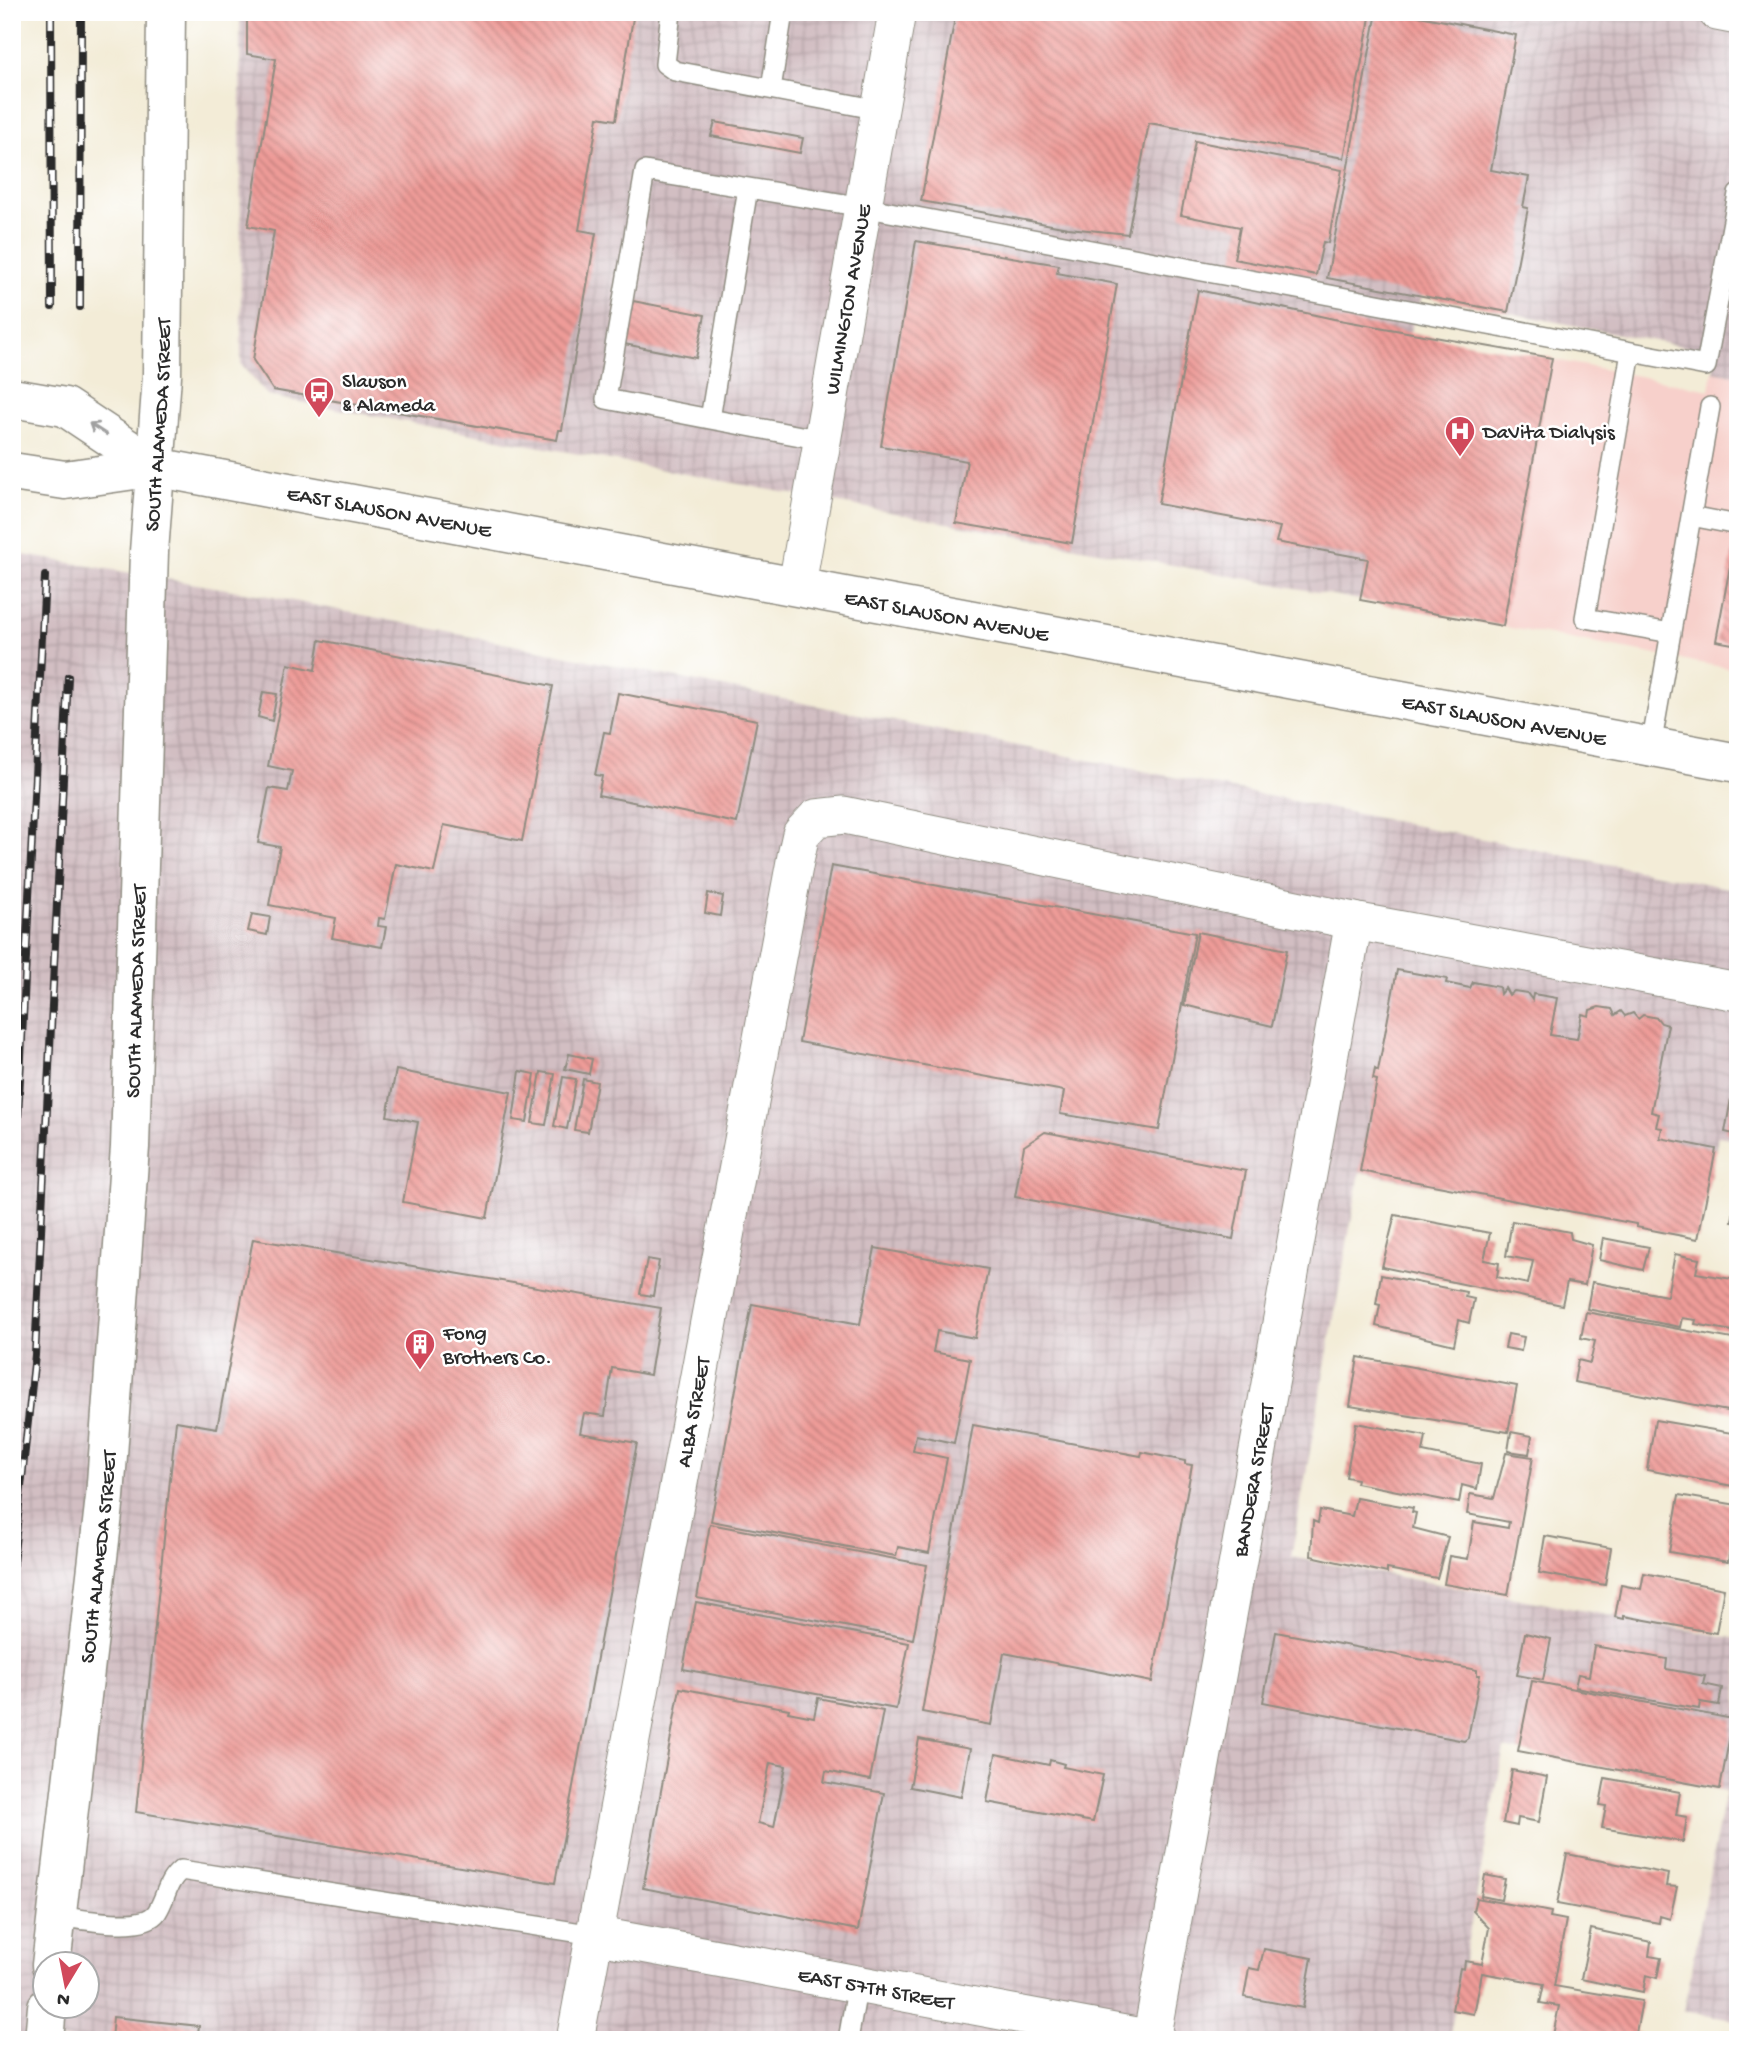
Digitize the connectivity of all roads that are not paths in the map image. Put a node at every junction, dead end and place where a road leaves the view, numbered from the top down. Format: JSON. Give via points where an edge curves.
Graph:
{"nodes":[{"id":1,"x":166,"y":12,"type":"edge"},
{"id":2,"x":671,"y":12,"type":"edge"},
{"id":3,"x":783,"y":12,"type":"edge"},
{"id":4,"x":897,"y":12,"type":"edge"},
{"id":5,"x":1717,"y":12,"type":"edge"},
{"id":6,"x":1738,"y":16,"type":"edge"},
{"id":7,"x":771,"y":89,"type":"junction"},
{"id":8,"x":880,"y":110,"type":"junction"},
{"id":9,"x":748,"y":188,"type":"junction"},
{"id":10,"x":1738,"y":194,"type":"edge"},
{"id":11,"x":863,"y":206,"type":"junction"},
{"id":12,"x":1631,"y":352,"type":"junction"},
{"id":13,"x":12,"y":398,"type":"edge"},
{"id":14,"x":1710,"y":407,"type":"dead end"},
{"id":15,"x":710,"y":419,"type":"junction"},
{"id":16,"x":822,"y":440,"type":"junction"},
{"id":17,"x":155,"y":467,"type":"junction"},
{"id":18,"x":12,"y":472,"type":"edge"},
{"id":19,"x":1691,"y":516,"type":"junction"},
{"id":20,"x":1738,"y":525,"type":"edge"},
{"id":21,"x":797,"y":585,"type":"junction"},
{"id":22,"x":1671,"y":633,"type":"junction"},
{"id":23,"x":1651,"y":747,"type":"junction"},
{"id":24,"x":1738,"y":763,"type":"edge"},
{"id":25,"x":1354,"y":921,"type":"junction"},
{"id":26,"x":1738,"y":992,"type":"edge"},
{"id":27,"x":57,"y":1916,"type":"junction"},
{"id":28,"x":594,"y":1935,"type":"junction"},
{"id":29,"x":53,"y":1951,"type":"edge"},
{"id":30,"x":858,"y":1984,"type":"junction"},
{"id":31,"x":46,"y":2021,"type":"edge"},
{"id":32,"x":1153,"y":2039,"type":"edge"},
{"id":33,"x":44,"y":2040,"type":"edge"},
{"id":34,"x":575,"y":2040,"type":"edge"},
{"id":35,"x":848,"y":2040,"type":"edge"}],
"edges":[{"from":1,"to":17,"type":"main road","name":"SOUTH ALAMEDA STREET","via":[[162,376]]},
{"from":2,"to":7,"type":"lane","via":[[665,64],[675,71]]},
{"from":3,"to":7,"type":"lane"},
{"from":4,"to":8,"type":"street","name":"WILMINGTON AVENUE"},
{"from":5,"to":6,"type":"street"},
{"from":7,"to":8,"type":"lane"},
{"from":8,"to":11,"type":"street","name":"WILMINGTON AVENUE"},
{"from":9,"to":11,"type":"lane"},
{"from":9,"to":15,"type":"lane"},
{"from":9,"to":15,"type":"lane","via":[[645,171],[606,400]]},
{"from":10,"to":12,"type":"lane","via":[[1706,366]]},
{"from":11,"to":12,"type":"lane"},
{"from":11,"to":16,"type":"street","name":"WILMINGTON AVENUE"},
{"from":12,"to":22,"type":"lane","via":[[1585,618]]},
{"from":17,"to":13,"type":"main road","name":"EAST SLAUSON AVENUE","one_way":true,"via":[[65,407]]},
{"from":14,"to":19,"type":"lane"},
{"from":15,"to":16,"type":"lane"},
{"from":16,"to":21,"type":"street","name":"WILMINGTON AVENUE"},
{"from":17,"to":18,"type":"main road","name":"EAST SLAUSON AVENUE","via":[[65,480]]},
{"from":17,"to":21,"type":"main road","name":"EAST SLAUSON AVENUE"},
{"from":17,"to":27,"type":"main road","name":"SOUTH ALAMEDA STREET","via":[[130,1147],[105,1497]]},
{"from":19,"to":20,"type":"lane"},
{"from":19,"to":22,"type":"lane"},
{"from":21,"to":23,"type":"main road","name":"EAST SLAUSON AVENUE"},
{"from":22,"to":23,"type":"lane"},
{"from":23,"to":24,"type":"main road","name":"EAST SLAUSON AVENUE"},
{"from":25,"to":26,"type":"street"},
{"from":25,"to":28,"type":"street","name":"ALBA STREET","via":[[844,815],[816,818],[801,834]]},
{"from":25,"to":32,"type":"street","name":"BANDERA STREET"},
{"from":27,"to":28,"type":"lane","via":[[146,1921],[159,1908],[170,1879],[181,1870]]},
{"from":27,"to":29,"type":"main road","name":"SOUTH ALAMEDA STREET"},
{"from":28,"to":30,"type":"street","name":"EAST 57TH STREET"},
{"from":28,"to":34,"type":"street","name":"ALBA STREET"},
{"from":30,"to":32,"type":"street","name":"EAST 57TH STREET"},
{"from":30,"to":35,"type":"lane"},
{"from":31,"to":33,"type":"main road"}]}
